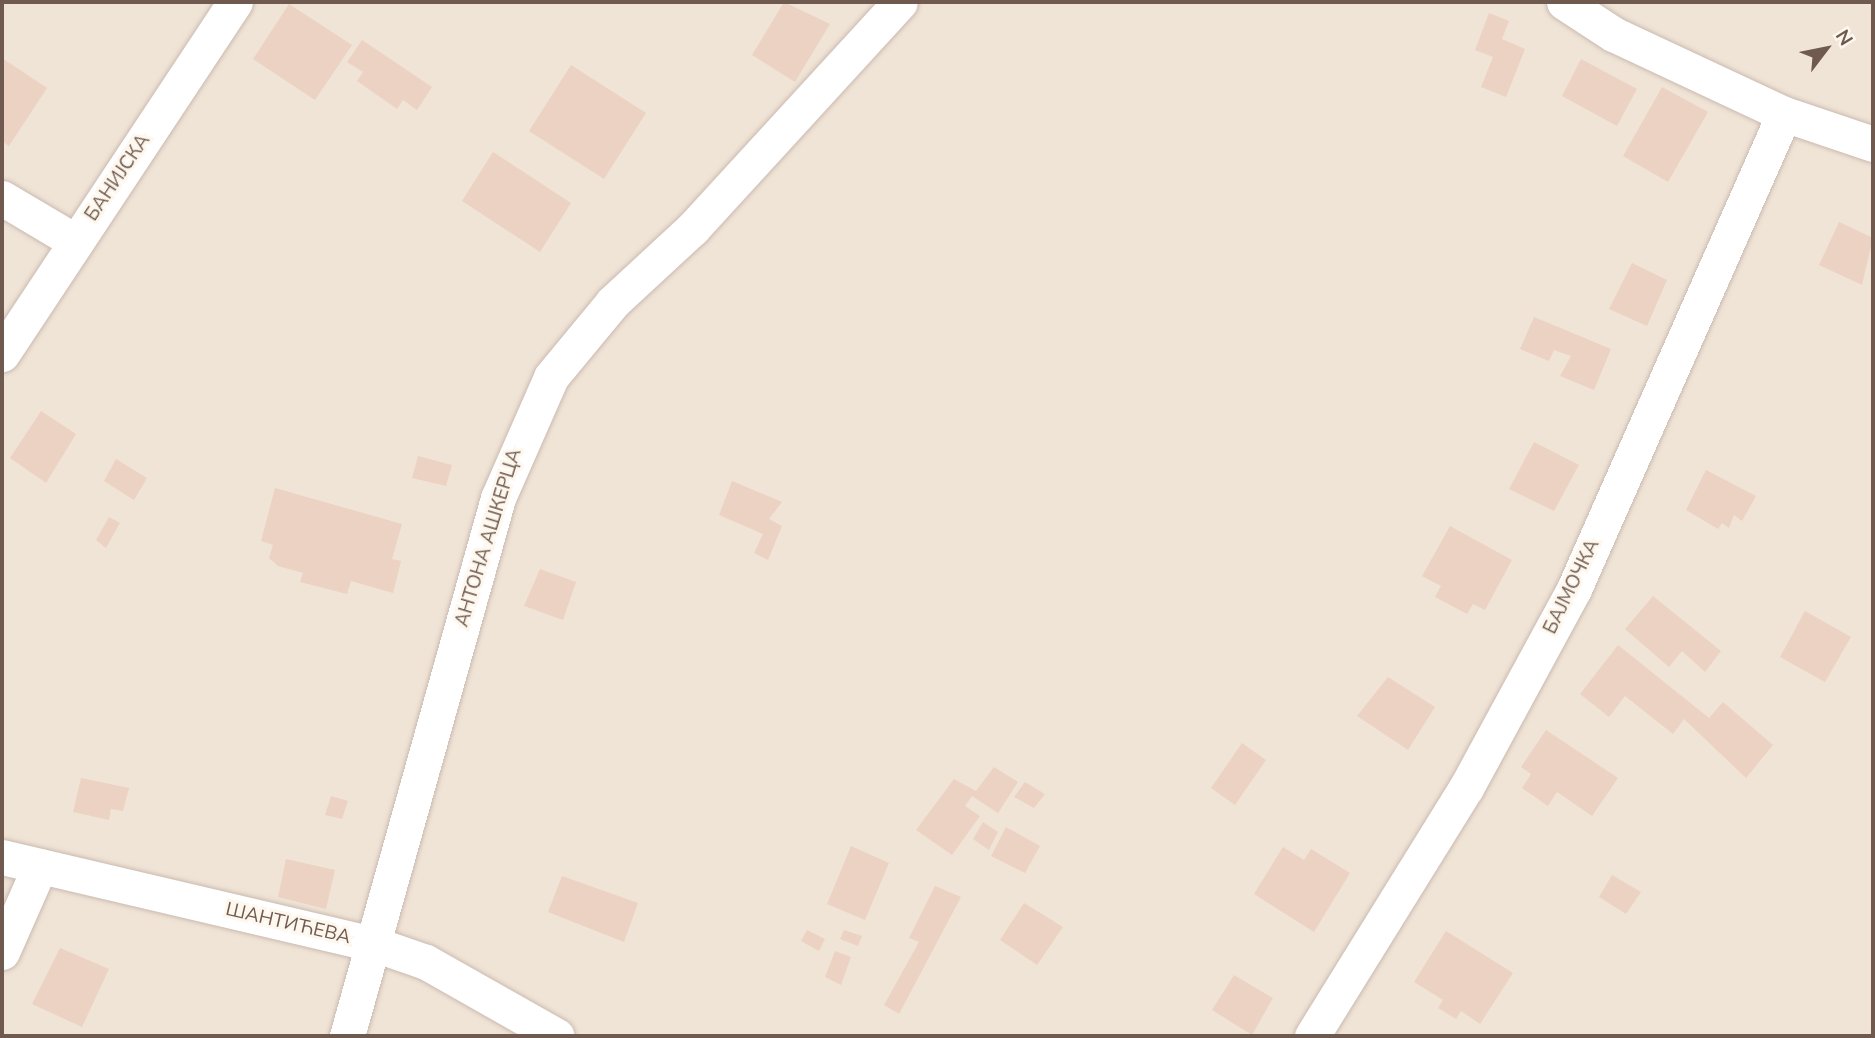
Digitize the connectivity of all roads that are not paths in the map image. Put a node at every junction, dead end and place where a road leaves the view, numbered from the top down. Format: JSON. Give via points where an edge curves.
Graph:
{"nodes":[{"id":1,"x":235,"y":2,"type":"edge"},
{"id":2,"x":900,"y":2,"type":"edge"},
{"id":3,"x":1564,"y":2,"type":"edge"},
{"id":4,"x":1784,"y":114,"type":"junction"},
{"id":5,"x":1873,"y":144,"type":"edge"},
{"id":6,"x":2,"y":198,"type":"edge"},
{"id":7,"x":76,"y":242,"type":"junction"},
{"id":8,"x":2,"y":354,"type":"edge"},
{"id":9,"x":2,"y":857,"type":"edge"},
{"id":10,"x":40,"y":866,"type":"junction"},
{"id":11,"x":374,"y":944,"type":"junction"},
{"id":12,"x":2,"y":952,"type":"edge"},
{"id":13,"x":347,"y":1036,"type":"edge"},
{"id":14,"x":557,"y":1036,"type":"edge"},
{"id":15,"x":1312,"y":1036,"type":"edge"}],
"edges":[{"from":1,"to":7,"type":"street","name":"БАНИЈСКА"},
{"from":2,"to":11,"type":"street","name":"АНТОНА АШКЕРЦА","via":[[693,228],[613,302],[551,377],[498,498]]},
{"from":3,"to":4,"type":"street","via":[[1613,34]]},
{"from":4,"to":5,"type":"street"},
{"from":4,"to":15,"type":"street","name":"БАЈМОЧКА","via":[[1574,589],[1466,788]]},
{"from":6,"to":7,"type":"street"},
{"from":7,"to":8,"type":"street","name":"БАНИЈСКА"},
{"from":9,"to":10,"type":"street","name":"ШАНТИЋЕВА"},
{"from":10,"to":11,"type":"street","name":"ШАНТИЋЕВА"},
{"from":10,"to":12,"type":"street"},
{"from":11,"to":13,"type":"street","name":"АНТОНА АШКЕРЦА"},
{"from":11,"to":14,"type":"street","name":"ШАНТИЋЕВА","via":[[426,962]]}]}
